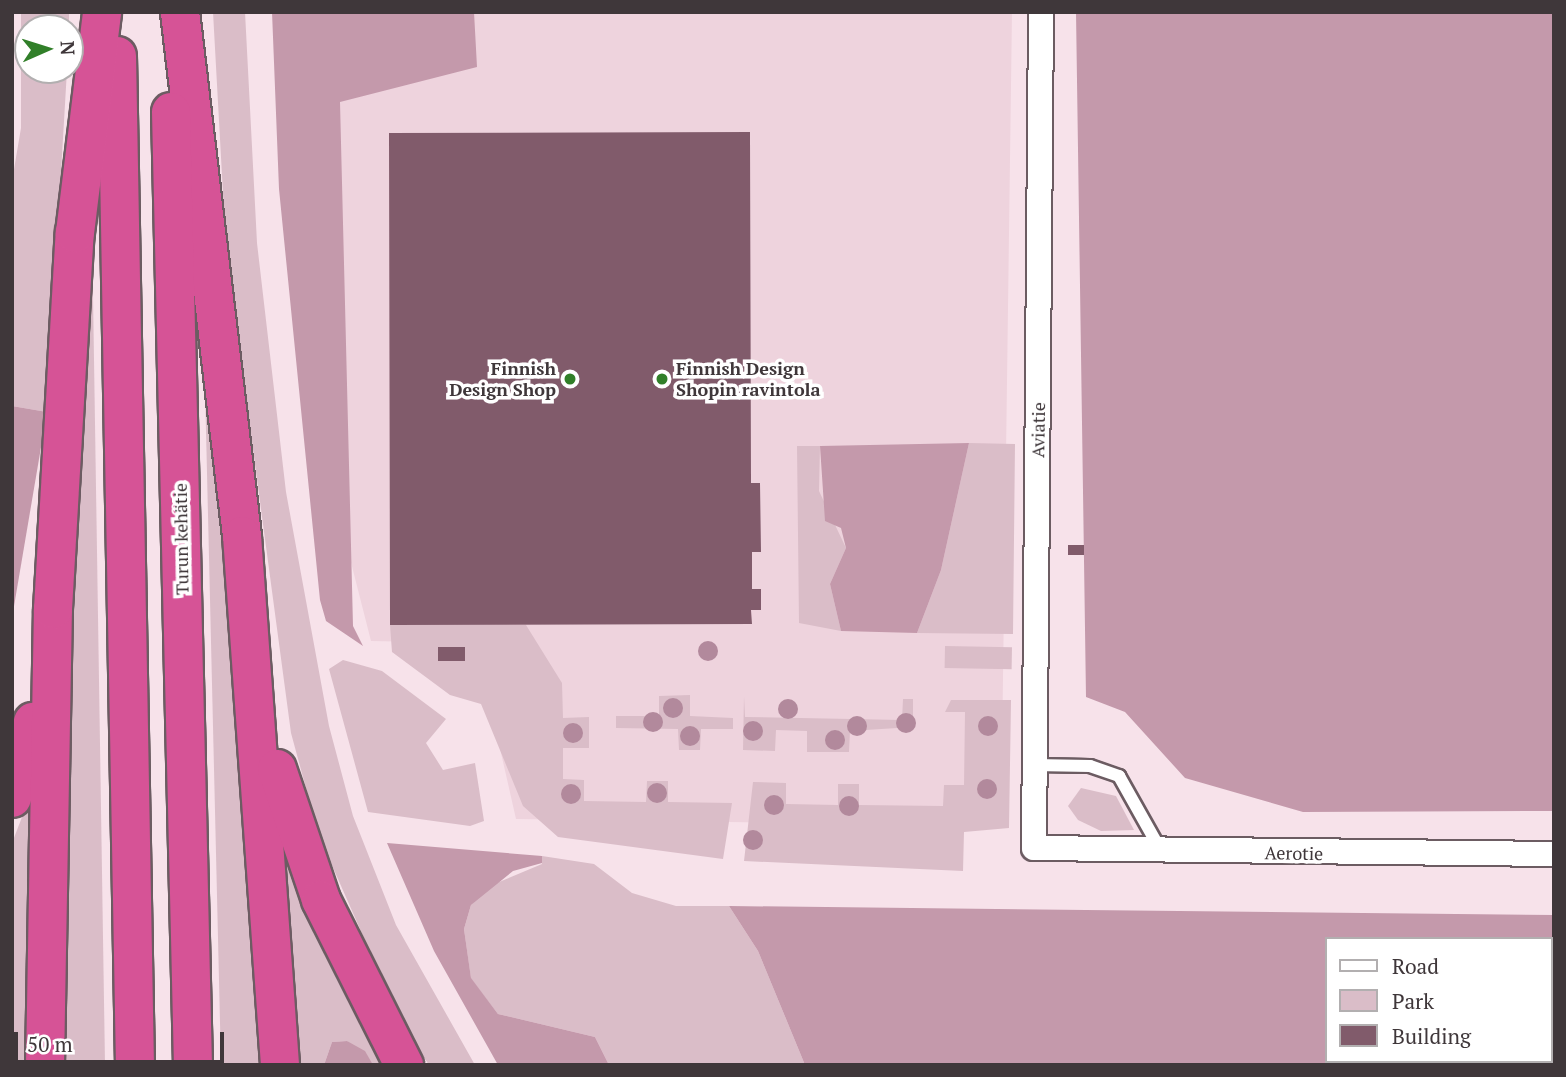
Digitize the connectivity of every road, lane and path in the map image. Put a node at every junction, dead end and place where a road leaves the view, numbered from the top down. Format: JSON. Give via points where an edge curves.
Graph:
{"nodes":[{"id":1,"x":102,"y":12,"type":"edge"},
{"id":2,"x":116,"y":12,"type":"edge"},
{"id":3,"x":169,"y":12,"type":"edge"},
{"id":4,"x":180,"y":12,"type":"edge"},
{"id":5,"x":1041,"y":12,"type":"edge"},
{"id":6,"x":50,"y":656,"type":"junction"},
{"id":7,"x":257,"y":706,"type":"junction"},
{"id":8,"x":1034,"y":765,"type":"junction"},
{"id":9,"x":12,"y":798,"type":"edge"},
{"id":10,"x":1034,"y":848,"type":"joint"},
{"id":11,"x":1160,"y":850,"type":"junction"},
{"id":12,"x":1554,"y":854,"type":"edge"},
{"id":13,"x":45,"y":1065,"type":"edge"},
{"id":14,"x":135,"y":1065,"type":"edge"},
{"id":15,"x":193,"y":1065,"type":"edge"},
{"id":16,"x":280,"y":1065,"type":"edge"},
{"id":17,"x":404,"y":1065,"type":"edge"}],
"edges":[{"from":1,"to":6,"type":"highway","via":[[75,233]]},
{"from":2,"to":14,"type":"highway"},
{"from":3,"to":15,"type":"highway","name":"Turun kehätie"},
{"from":4,"to":7,"type":"highway","via":[[213,264]]},
{"from":5,"to":8,"type":"street","name":"Aviatie"},
{"from":6,"to":9,"type":"highway"},
{"from":6,"to":13,"type":"highway"},
{"from":7,"to":16,"type":"highway"},
{"from":7,"to":17,"type":"highway","via":[[321,900]]},
{"from":8,"to":10,"type":"street","name":"Aviatie"},
{"from":8,"to":11,"type":"lane","via":[[1090,766],[1119,776]]},
{"from":10,"to":11,"type":"street","name":"Aerotie"},
{"from":11,"to":12,"type":"street","name":"Aerotie"}]}
